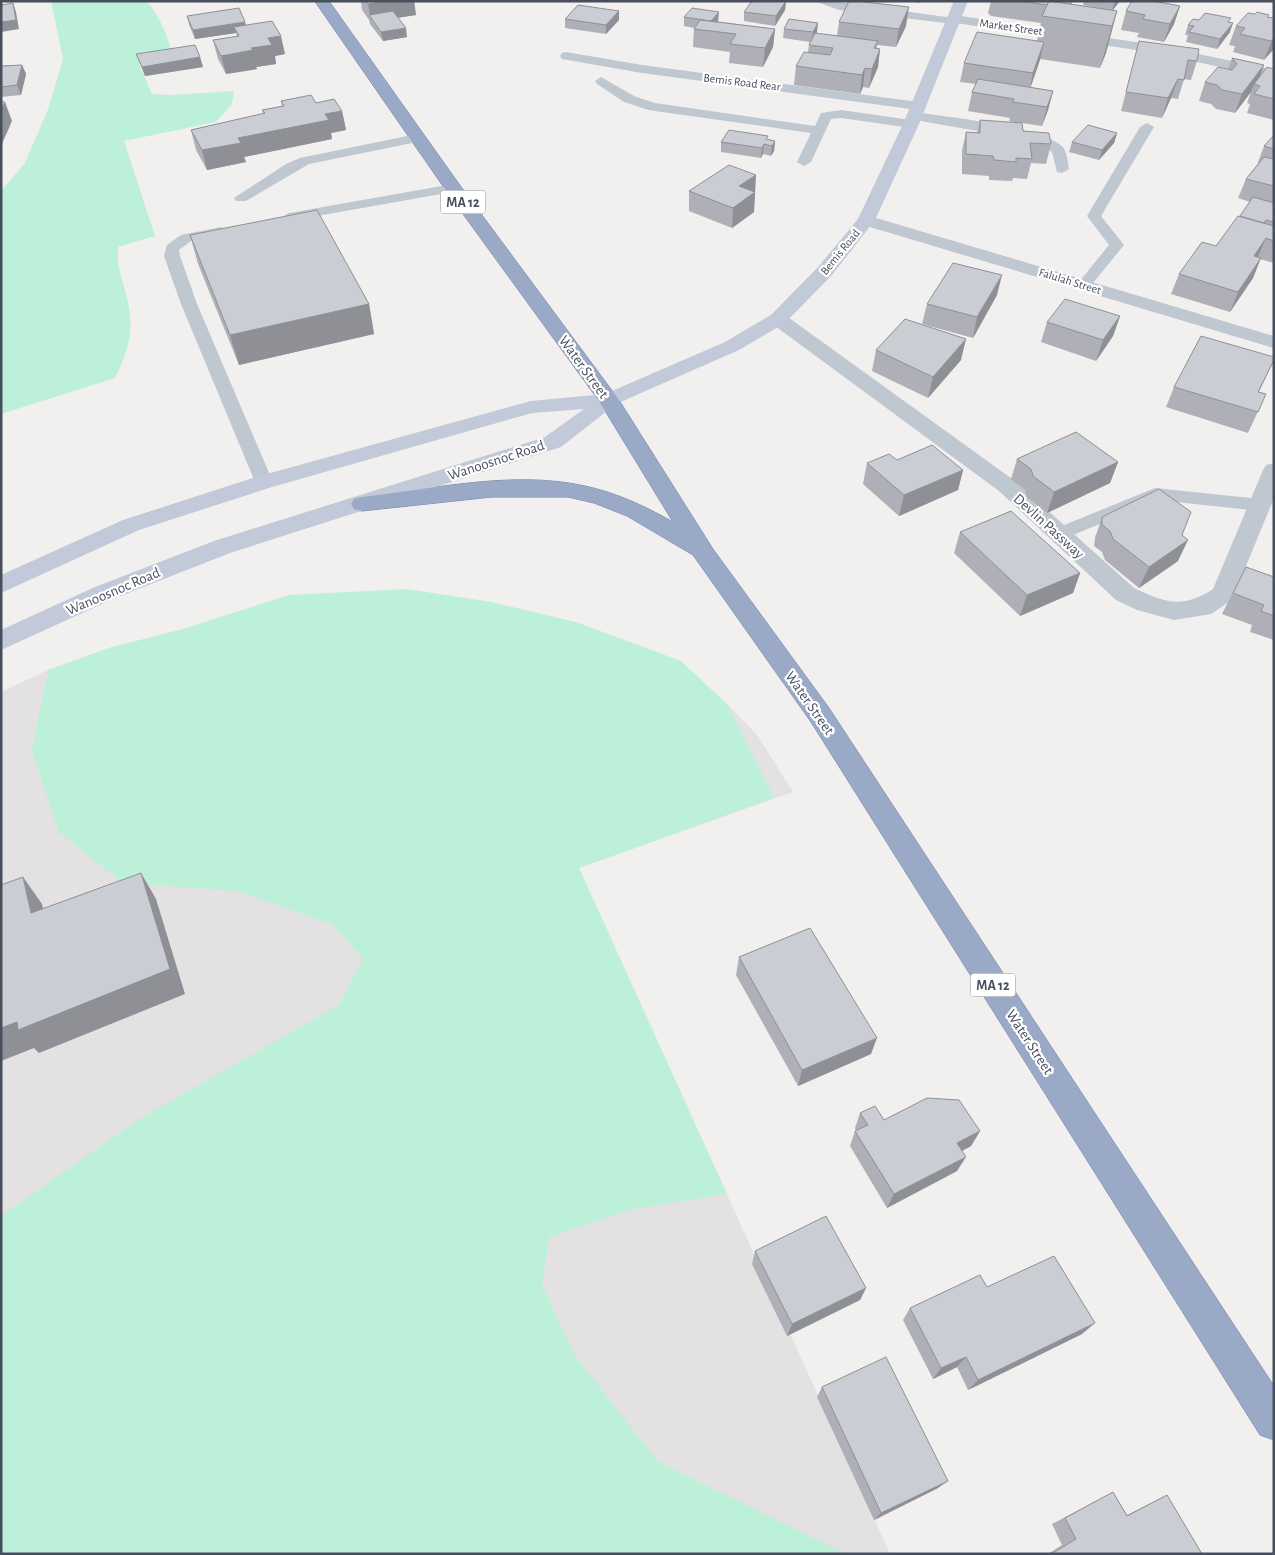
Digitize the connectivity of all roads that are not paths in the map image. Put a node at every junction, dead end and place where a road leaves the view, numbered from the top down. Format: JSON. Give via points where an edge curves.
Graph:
{"nodes":[{"id":1,"x":322,"y":1,"type":"edge"},
{"id":2,"x":820,"y":1,"type":"edge"},
{"id":3,"x":961,"y":1,"type":"edge"},
{"id":4,"x":954,"y":20,"type":"junction"},
{"id":5,"x":566,"y":56,"type":"dead end"},
{"id":6,"x":1274,"y":75,"type":"edge"},
{"id":7,"x":601,"y":81,"type":"dead end"},
{"id":8,"x":914,"y":115,"type":"junction"},
{"id":9,"x":1147,"y":127,"type":"dead end"},
{"id":10,"x":818,"y":130,"type":"junction"},
{"id":11,"x":417,"y":138,"type":"junction"},
{"id":12,"x":804,"y":162,"type":"dead end"},
{"id":13,"x":1062,"y":169,"type":"dead end"},
{"id":14,"x":453,"y":188,"type":"junction"},
{"id":15,"x":241,"y":198,"type":"dead end"},
{"id":16,"x":866,"y":220,"type":"junction"},
{"id":17,"x":270,"y":221,"type":"edge"},
{"id":18,"x":232,"y":228,"type":"edge"},
{"id":19,"x":1084,"y":285,"type":"junction"},
{"id":20,"x":778,"y":319,"type":"junction"},
{"id":21,"x":1274,"y":342,"type":"edge"},
{"id":22,"x":609,"y":400,"type":"junction"},
{"id":23,"x":1274,"y":470,"type":"edge"},
{"id":24,"x":264,"y":482,"type":"junction"},
{"id":25,"x":362,"y":504,"type":"junction"},
{"id":26,"x":1260,"y":505,"type":"junction"},
{"id":27,"x":1059,"y":534,"type":"junction"},
{"id":28,"x":705,"y":555,"type":"junction"},
{"id":29,"x":1,"y":585,"type":"edge"},
{"id":30,"x":1,"y":640,"type":"edge"},
{"id":31,"x":1274,"y":1421,"type":"edge"}],
"edges":[{"from":1,"to":11,"type":"highway","name":"Water Street","number":"MA 12"},
{"from":2,"to":4,"type":"lane","via":[[839,7]]},
{"from":3,"to":4,"type":"main road","name":"Bemis Road"},
{"from":4,"to":6,"type":"street","name":"Market Street","via":[[1088,31]]},
{"from":4,"to":8,"type":"main road","name":"Bemis Road"},
{"from":5,"to":8,"type":"lane","name":"Bemis Road Rear"},
{"from":7,"to":10,"type":"lane","via":[[629,99],[653,107]]},
{"from":8,"to":10,"type":"lane","via":[[834,114],[826,116]]},
{"from":8,"to":13,"type":"lane","via":[[972,124],[1043,141],[1058,150]]},
{"from":8,"to":16,"type":"main road","name":"Bemis Road"},
{"from":9,"to":19,"type":"lane","via":[[1094,216],[1117,246]]},
{"from":10,"to":12,"type":"lane"},
{"from":11,"to":14,"type":"highway","name":"Water Street","number":"MA 12"},
{"from":11,"to":15,"type":"lane","via":[[290,166]]},
{"from":14,"to":17,"type":"lane"},
{"from":14,"to":22,"type":"highway","name":"Water Street","number":"MA 12"},
{"from":16,"to":19,"type":"street","name":"Falulah Street"},
{"from":16,"to":20,"type":"main road","name":"Bemis Road","via":[[826,271]]},
{"from":18,"to":24,"type":"lane","via":[[186,238],[171,252],[189,304]]},
{"from":19,"to":21,"type":"street","name":"Falulah Street"},
{"from":20,"to":22,"type":"main road","name":"Bemis Road","via":[[732,346]]},
{"from":20,"to":27,"type":"street","name":"Devlin Passway","via":[[1006,486]]},
{"from":22,"to":24,"type":"main road","via":[[531,407]]},
{"from":22,"to":25,"type":"main road","name":"Wanoosnoc Road","via":[[553,442]]},
{"from":22,"to":28,"type":"highway","name":"Water Street","number":"MA 12"},
{"from":23,"to":26,"type":"street","name":"Devlin Passway"},
{"from":24,"to":29,"type":"main road","via":[[131,525]]},
{"from":25,"to":28,"type":"highway","via":[[525,487],[570,490],[621,505],[666,526]]},
{"from":25,"to":30,"type":"main road","name":"Wanoosnoc Road","via":[[222,547],[104,593]]},
{"from":26,"to":27,"type":"lane","via":[[1155,494]]},
{"from":26,"to":27,"type":"street","name":"Devlin Passway","via":[[1223,594],[1202,608],[1174,611],[1146,604],[1125,594]]},
{"from":28,"to":31,"type":"highway","name":"Water Street","number":"MA 12","via":[[820,715]]}]}
